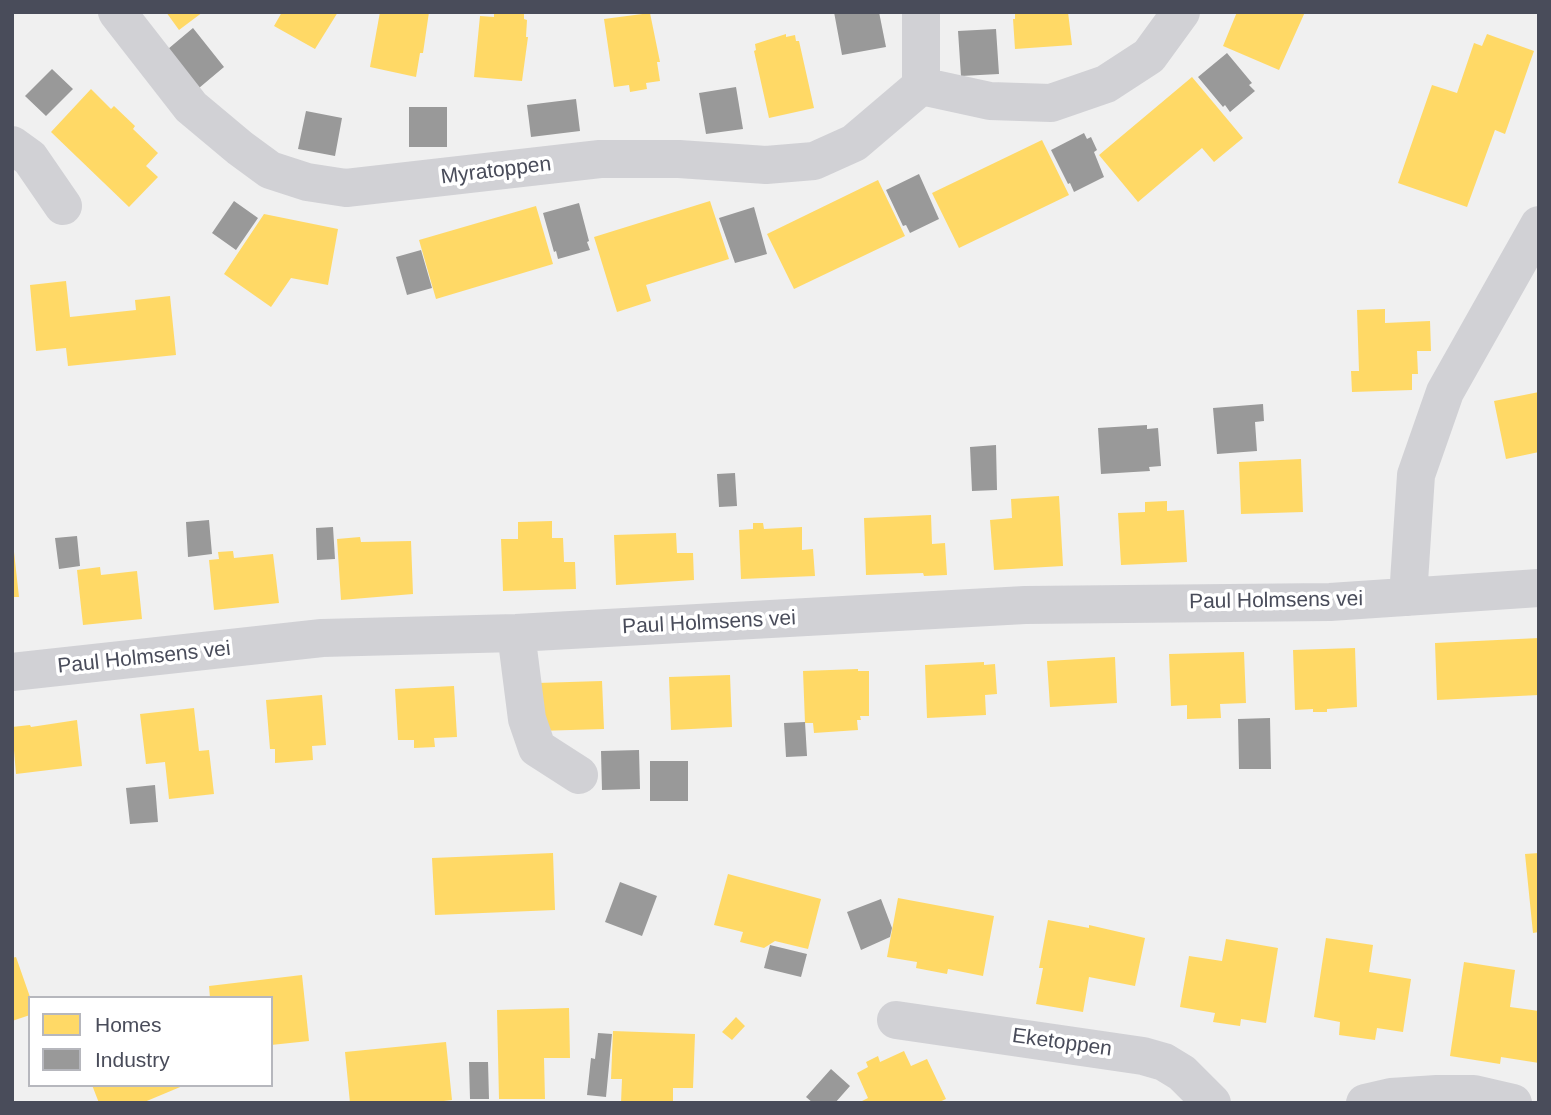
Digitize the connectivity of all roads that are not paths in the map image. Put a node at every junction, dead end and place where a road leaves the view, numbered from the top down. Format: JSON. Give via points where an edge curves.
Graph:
{"nodes":[{"id":1,"x":117,"y":12,"type":"edge"},
{"id":2,"x":921,"y":12,"type":"edge"},
{"id":3,"x":1181,"y":12,"type":"edge"},
{"id":4,"x":921,"y":86,"type":"junction"},
{"id":5,"x":12,"y":145,"type":"edge"},
{"id":6,"x":62,"y":206,"type":"dead end"},
{"id":7,"x":1539,"y":225,"type":"edge"},
{"id":8,"x":1539,"y":588,"type":"edge"},
{"id":9,"x":1408,"y":597,"type":"junction"},
{"id":10,"x":516,"y":633,"type":"junction"},
{"id":11,"x":12,"y":672,"type":"edge"},
{"id":12,"x":579,"y":775,"type":"dead end"},
{"id":13,"x":896,"y":1020,"type":"dead end"},
{"id":14,"x":1212,"y":1103,"type":"edge"},
{"id":15,"x":1364,"y":1103,"type":"edge"},
{"id":16,"x":1513,"y":1103,"type":"edge"}],
"edges":[{"from":1,"to":4,"type":"street","name":"Myratoppen","via":[[191,107],[240,148],[270,170],[346,188],[600,159],[766,165],[814,161],[854,143]]},
{"from":2,"to":4,"type":"street"},
{"from":3,"to":4,"type":"street","via":[[1149,56],[1105,84],[1051,103],[990,101]]},
{"from":5,"to":6,"type":"street","via":[[30,158]]},
{"from":7,"to":9,"type":"street","via":[[1445,392],[1432,427],[1416,475]]},
{"from":8,"to":9,"type":"street","name":"Paul Holmsens vei"},
{"from":9,"to":10,"type":"street","name":"Paul Holmsens vei","via":[[1025,606]]},
{"from":10,"to":11,"type":"street","name":"Paul Holmsens vei","via":[[322,638]]},
{"from":10,"to":12,"type":"street","via":[[527,719],[537,748]]},
{"from":13,"to":14,"type":"street","name":"Eketoppen","via":[[1143,1056],[1182,1073]]},
{"from":15,"to":16,"type":"street","via":[[1391,1097],[1474,1094]]}]}
